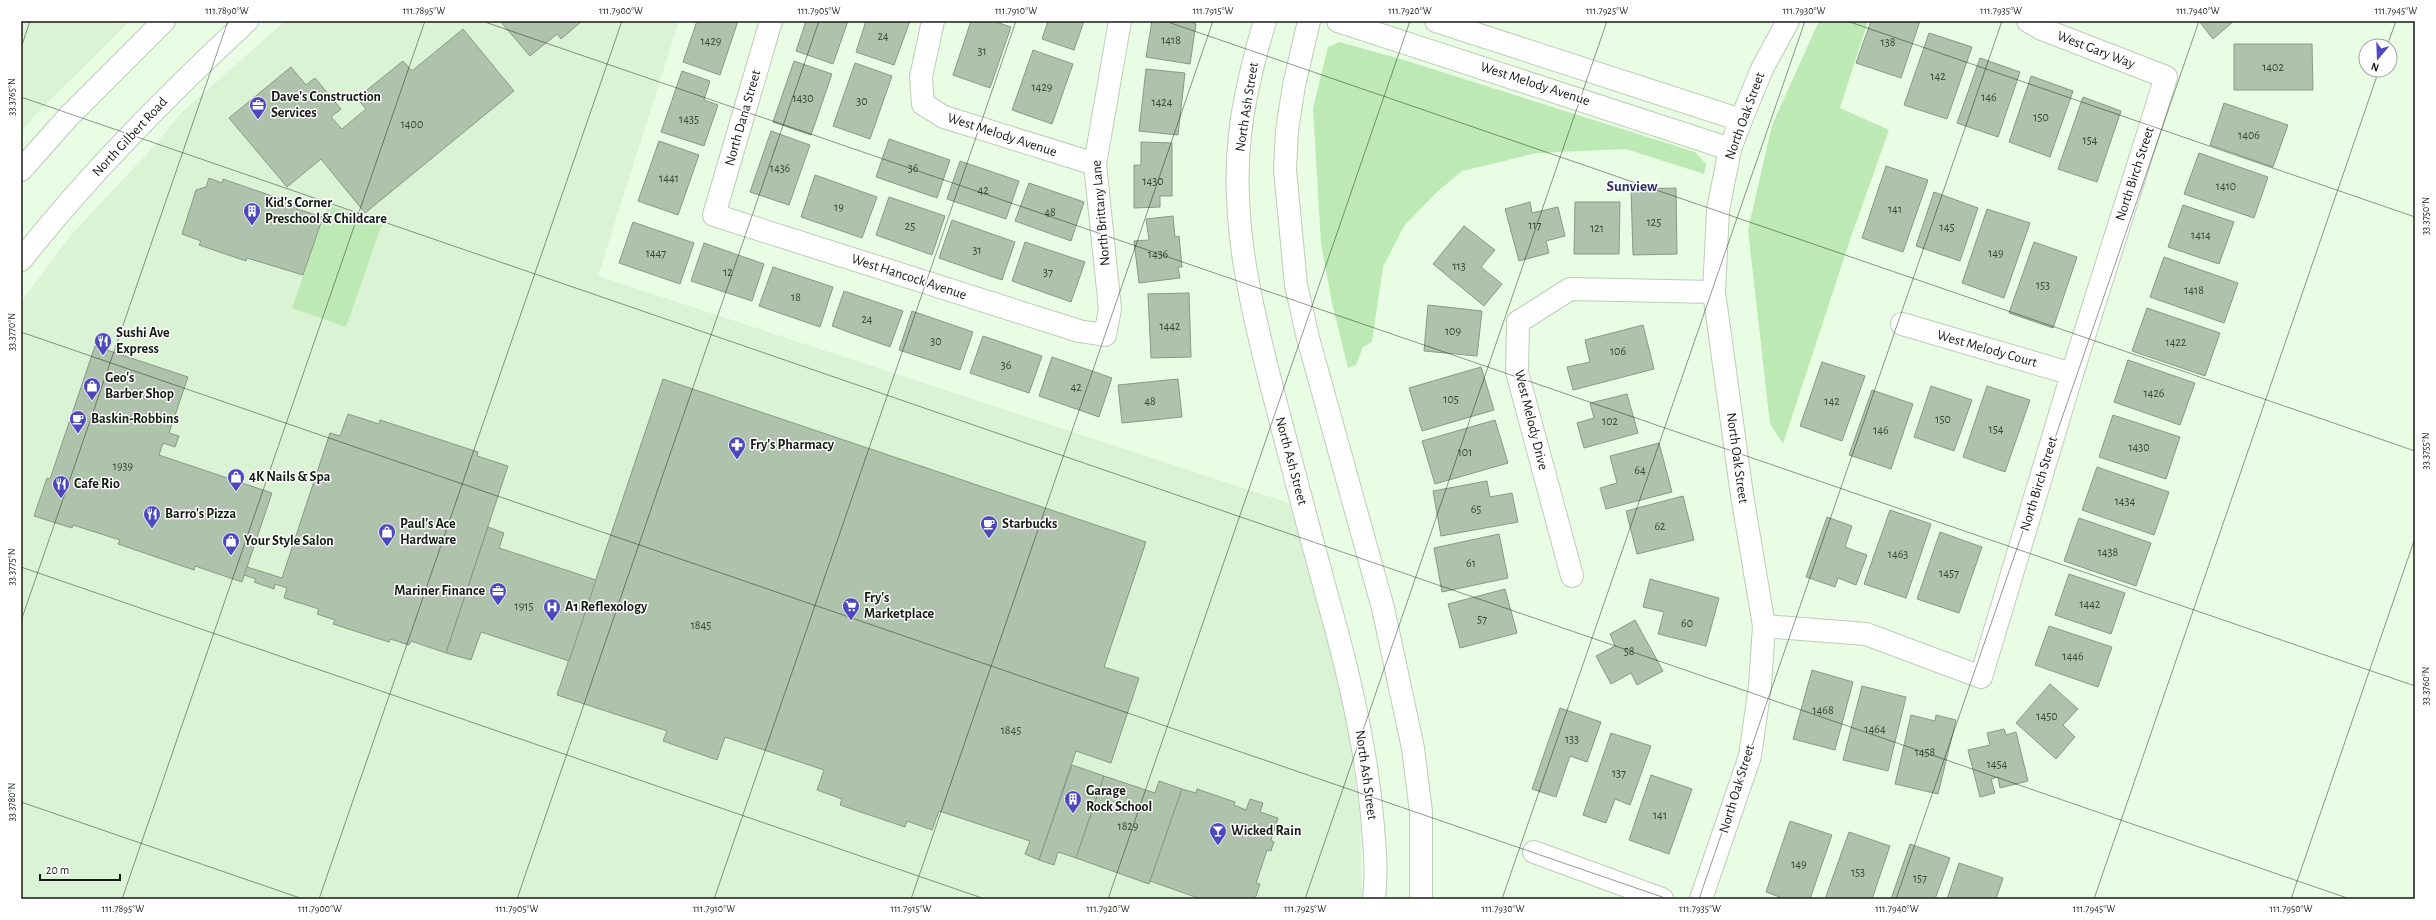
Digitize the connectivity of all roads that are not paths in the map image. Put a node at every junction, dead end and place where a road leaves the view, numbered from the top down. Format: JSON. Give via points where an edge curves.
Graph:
{"nodes":[{"id":1,"x":164,"y":21,"type":"edge"},
{"id":2,"x":247,"y":21,"type":"edge"},
{"id":3,"x":771,"y":21,"type":"edge"},
{"id":4,"x":933,"y":21,"type":"edge"},
{"id":5,"x":1120,"y":21,"type":"edge"},
{"id":6,"x":1265,"y":21,"type":"edge"},
{"id":7,"x":1309,"y":21,"type":"edge"},
{"id":8,"x":1338,"y":21,"type":"edge"},
{"id":9,"x":1436,"y":21,"type":"edge"},
{"id":10,"x":1788,"y":21,"type":"edge"},
{"id":11,"x":2028,"y":21,"type":"edge"},
{"id":12,"x":2166,"y":77,"type":"joint"},
{"id":13,"x":1741,"y":120,"type":"junction"},
{"id":14,"x":1730,"y":149,"type":"junction"},
{"id":15,"x":1094,"y":164,"type":"junction"},
{"id":16,"x":21,"y":170,"type":"edge"},
{"id":17,"x":714,"y":215,"type":"joint"},
{"id":18,"x":21,"y":260,"type":"edge"},
{"id":19,"x":1714,"y":292,"type":"junction"},
{"id":20,"x":1902,"y":324,"type":"dead end"},
{"id":21,"x":1105,"y":335,"type":"joint"},
{"id":22,"x":2072,"y":374,"type":"junction"},
{"id":23,"x":1572,"y":576,"type":"dead end"},
{"id":24,"x":1764,"y":626,"type":"junction"},
{"id":25,"x":1534,"y":852,"type":"dead end"},
{"id":26,"x":1374,"y":899,"type":"edge"},
{"id":27,"x":1421,"y":899,"type":"edge"},
{"id":28,"x":1662,"y":899,"type":"edge"},
{"id":29,"x":1701,"y":899,"type":"edge"}],
"edges":[{"from":1,"to":16,"type":"street","via":[[69,116]]},
{"from":2,"to":18,"type":"street","name":"North Gilbert Road","via":[[184,80],[128,138],[56,216]]},
{"from":3,"to":17,"type":"street","name":"North Dana Street"},
{"from":4,"to":15,"type":"street","name":"West Melody Avenue","via":[[921,77],[923,104],[944,117]]},
{"from":5,"to":15,"type":"street","name":"North Brittany Lane"},
{"from":6,"to":26,"type":"street","name":"North Ash Street","via":[[1249,82],[1240,137],[1238,200],[1245,265],[1263,354],[1345,662],[1363,741],[1375,854]]},
{"from":7,"to":27,"type":"street","via":[[1294,85],[1287,131],[1285,170],[1296,285],[1308,338],[1383,608],[1413,748],[1421,812]]},
{"from":8,"to":14,"type":"street","name":"West Melody Avenue"},
{"from":9,"to":13,"type":"street"},
{"from":10,"to":13,"type":"street","name":"North Oak Street","via":[[1762,69]]},
{"from":11,"to":12,"type":"street","name":"West Gary Way","via":[[2042,29]]},
{"from":12,"to":22,"type":"street","name":"North Birch Street"},
{"from":13,"to":14,"type":"street","name":"North Oak Street"},
{"from":14,"to":19,"type":"street","name":"North Oak Street","via":[[1718,210]]},
{"from":15,"to":21,"type":"street","name":"North Brittany Lane","via":[[1110,309]]},
{"from":17,"to":21,"type":"street","name":"West Hancock Avenue","via":[[1079,331]]},
{"from":19,"to":23,"type":"street","name":"West Melody Drive","via":[[1570,289],[1518,322],[1517,372]]},
{"from":19,"to":24,"type":"street","name":"North Oak Street","via":[[1742,495]]},
{"from":20,"to":22,"type":"street","name":"West Melody Court"},
{"from":22,"to":24,"type":"street","name":"North Birch Street","via":[[1981,676],[1866,634]]},
{"from":24,"to":29,"type":"street","name":"North Oak Street","via":[[1760,686],[1750,756]]},
{"from":25,"to":28,"type":"street"}]}
